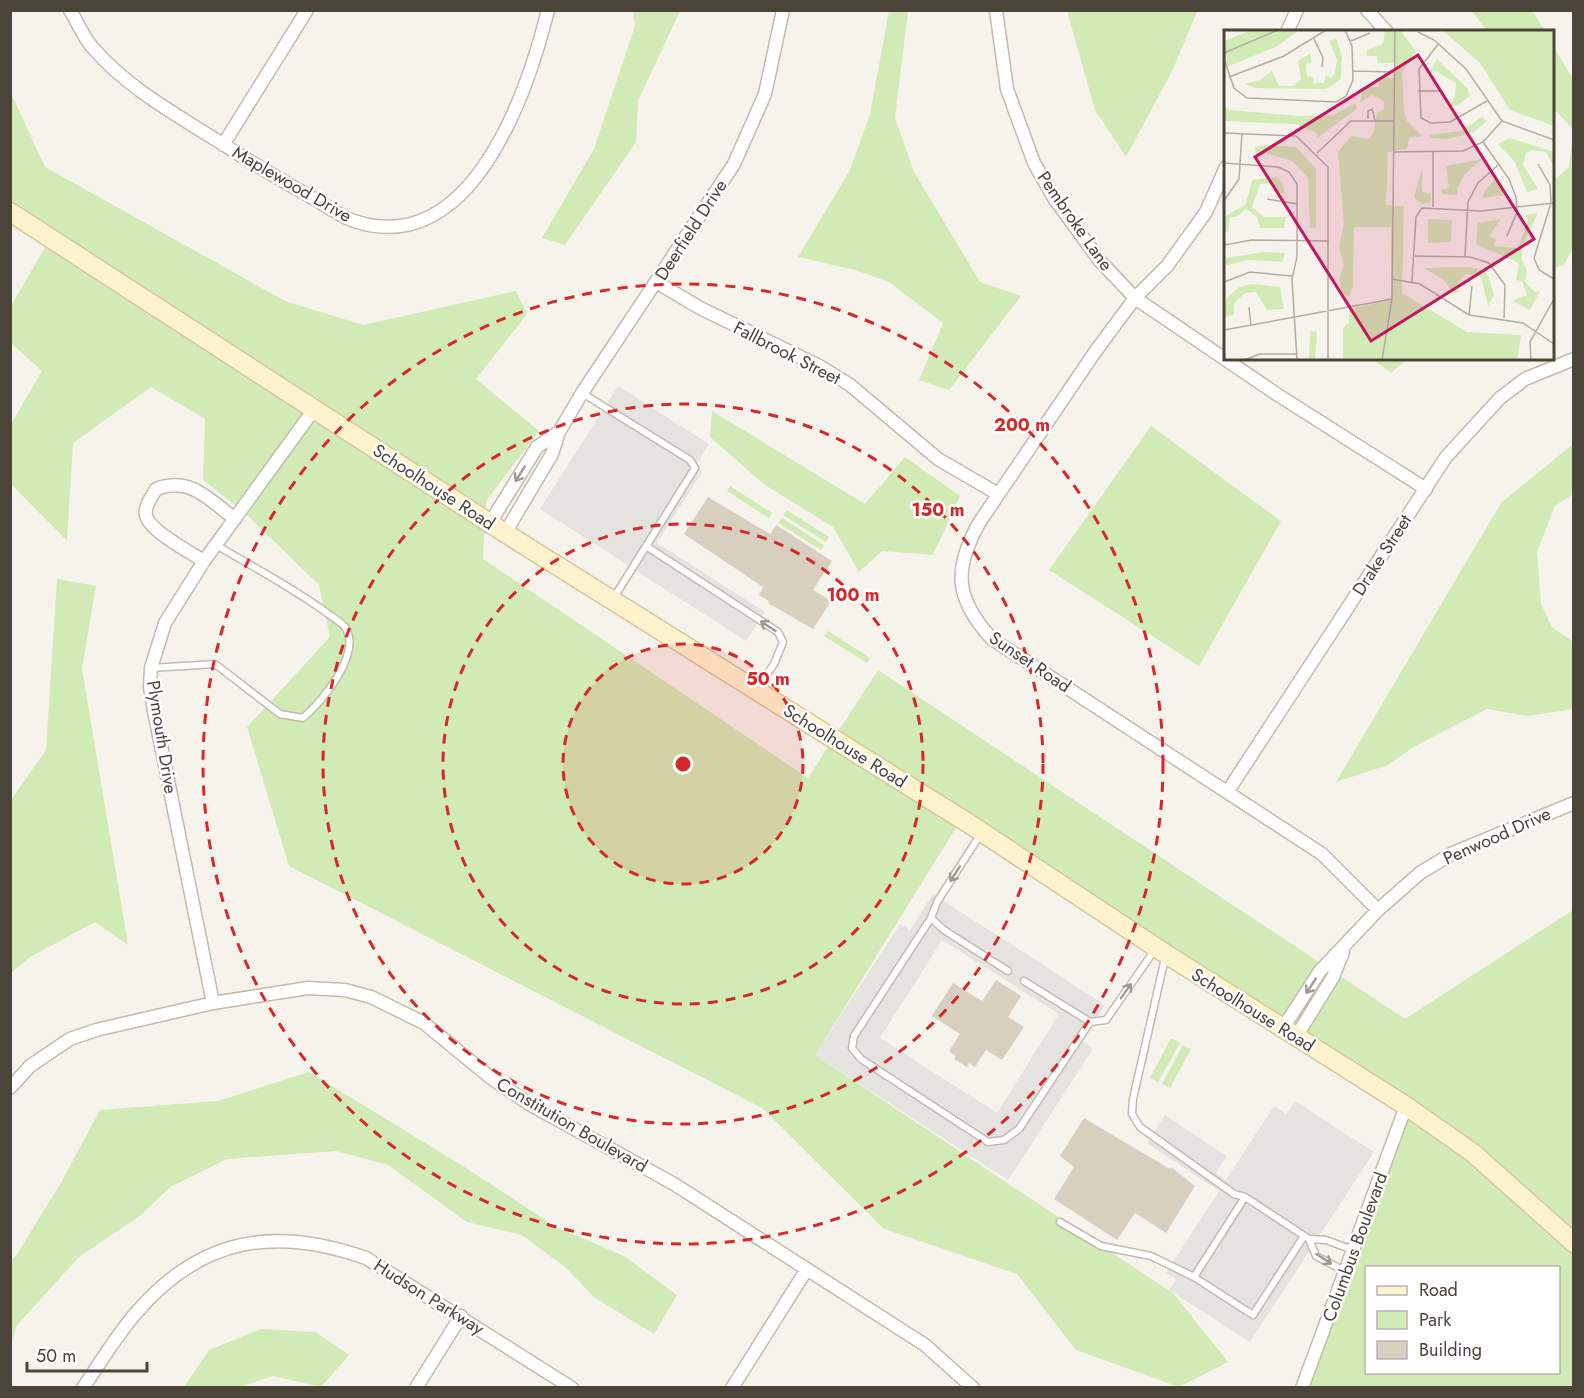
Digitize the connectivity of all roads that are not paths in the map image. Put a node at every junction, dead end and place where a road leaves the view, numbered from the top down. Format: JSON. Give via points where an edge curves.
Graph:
{"nodes":[{"id":1,"x":70,"y":10,"type":"edge"},
{"id":2,"x":307,"y":10,"type":"edge"},
{"id":3,"x":548,"y":10,"type":"edge"},
{"id":4,"x":783,"y":10,"type":"edge"},
{"id":5,"x":996,"y":10,"type":"edge"},
{"id":6,"x":1297,"y":10,"type":"edge"},
{"id":7,"x":1367,"y":10,"type":"edge"},
{"id":8,"x":1288,"y":30,"type":"edge"},
{"id":9,"x":1385,"y":30,"type":"edge"},
{"id":10,"x":223,"y":145,"type":"junction"},
{"id":11,"x":1224,"y":172,"type":"edge"},
{"id":12,"x":11,"y":213,"type":"edge"},
{"id":13,"x":658,"y":282,"type":"junction"},
{"id":14,"x":1135,"y":298,"type":"junction"},
{"id":15,"x":1224,"y":358,"type":"edge"},
{"id":16,"x":1574,"y":359,"type":"edge"},
{"id":17,"x":1226,"y":360,"type":"edge"},
{"id":18,"x":582,"y":393,"type":"junction"},
{"id":19,"x":315,"y":408,"type":"junction"},
{"id":20,"x":559,"y":432,"type":"junction"},
{"id":21,"x":1426,"y":489,"type":"junction"},
{"id":22,"x":998,"y":495,"type":"junction"},
{"id":23,"x":235,"y":519,"type":"junction"},
{"id":24,"x":497,"y":528,"type":"junction"},
{"id":25,"x":216,"y":545,"type":"junction"},
{"id":26,"x":646,"y":546,"type":"junction"},
{"id":27,"x":204,"y":561,"type":"junction"},
{"id":28,"x":613,"y":600,"type":"junction"},
{"id":29,"x":151,"y":668,"type":"junction"},
{"id":30,"x":755,"y":691,"type":"junction"},
{"id":31,"x":1228,"y":791,"type":"junction"},
{"id":32,"x":1574,"y":803,"type":"edge"},
{"id":33,"x":982,"y":832,"type":"junction"},
{"id":34,"x":1378,"y":910,"type":"junction"},
{"id":35,"x":931,"y":918,"type":"junction"},
{"id":36,"x":1161,"y":951,"type":"junction"},
{"id":37,"x":1008,"y":971,"type":"dead end"},
{"id":38,"x":1024,"y":981,"type":"dead end"},
{"id":39,"x":213,"y":1004,"type":"junction"},
{"id":40,"x":1090,"y":1022,"type":"junction"},
{"id":41,"x":1289,"y":1032,"type":"junction"},
{"id":42,"x":10,"y":1088,"type":"edge"},
{"id":43,"x":1406,"y":1106,"type":"junction"},
{"id":44,"x":1245,"y":1197,"type":"junction"},
{"id":45,"x":1060,"y":1222,"type":"dead end"},
{"id":46,"x":1307,"y":1237,"type":"junction"},
{"id":47,"x":1574,"y":1243,"type":"edge"},
{"id":48,"x":1354,"y":1251,"type":"junction"},
{"id":49,"x":807,"y":1269,"type":"junction"},
{"id":50,"x":1346,"y":1272,"type":"junction"},
{"id":51,"x":1194,"y":1277,"type":"junction"},
{"id":52,"x":461,"y":1316,"type":"junction"},
{"id":53,"x":82,"y":1388,"type":"edge"},
{"id":54,"x":416,"y":1388,"type":"edge"},
{"id":55,"x":572,"y":1388,"type":"edge"},
{"id":56,"x":732,"y":1388,"type":"edge"},
{"id":57,"x":973,"y":1388,"type":"edge"},
{"id":58,"x":1302,"y":1388,"type":"edge"}],
"edges":[{"from":1,"to":10,"type":"street","name":"Maplewood Drive","via":[[93,49],[134,85]]},
{"from":2,"to":10,"type":"street"},
{"from":3,"to":10,"type":"street","name":"Maplewood Drive","via":[[535,62],[495,151],[469,185],[425,219],[401,225],[353,221]]},
{"from":4,"to":13,"type":"street","name":"Deerfield Drive","via":[[765,94],[752,129]]},
{"from":5,"to":14,"type":"street","name":"Pembroke Lane","via":[[1007,89],[1034,163],[1093,252]]},
{"from":6,"to":8,"type":"street"},
{"from":7,"to":9,"type":"street"},
{"from":11,"to":14,"type":"street","name":"Sunset Road","via":[[1206,212],[1167,266]]},
{"from":12,"to":19,"type":"street","name":"Schoolhouse Road"},
{"from":13,"to":18,"type":"street","name":"Deerfield Drive"},
{"from":13,"to":22,"type":"street","name":"Fallbrook Street","via":[[700,308],[821,367],[938,459]]},
{"from":14,"to":15,"type":"street","name":"Pembroke Lane"},
{"from":14,"to":22,"type":"street","name":"Sunset Road"},
{"from":16,"to":21,"type":"street","name":"Drake Street","via":[[1525,379],[1500,398],[1446,457]]},
{"from":17,"to":21,"type":"street","name":"Pembroke Lane"},
{"from":18,"to":20,"type":"street","name":"Deerfield Drive"},
{"from":18,"to":26,"type":"lane","via":[[690,460],[695,468]]},
{"from":19,"to":23,"type":"street","name":"Plymouth Drive"},
{"from":19,"to":24,"type":"street","name":"Schoolhouse Road"},
{"from":20,"to":24,"type":"street","name":"Deerfield Drive","via":[[552,454]]},
{"from":20,"to":24,"type":"street","name":"Deerfield Drive","one_way":true,"via":[[537,447]]},
{"from":21,"to":31,"type":"street","name":"Drake Street"},
{"from":22,"to":31,"type":"street","name":"Sunset Road","via":[[964,549],[960,569],[963,592],[979,626],[992,639]]},
{"from":23,"to":25,"type":"street","name":"Plymouth Drive"},
{"from":23,"to":27,"type":"street","via":[[192,488],[181,484],[156,489],[146,515],[151,525]]},
{"from":24,"to":28,"type":"street","name":"Schoolhouse Road"},
{"from":25,"to":27,"type":"street","name":"Plymouth Drive"},
{"from":25,"to":29,"type":"lane","via":[[307,598],[345,627],[349,641],[344,664],[322,701],[303,718],[280,714],[215,664]]},
{"from":26,"to":28,"type":"lane"},
{"from":30,"to":26,"type":"lane","one_way":true,"via":[[774,664],[783,642],[778,632]]},
{"from":27,"to":29,"type":"street","name":"Plymouth Drive","via":[[165,623]]},
{"from":28,"to":30,"type":"street","name":"Schoolhouse Road"},
{"from":29,"to":39,"type":"street","name":"Plymouth Drive","via":[[154,711]]},
{"from":30,"to":33,"type":"street","name":"Schoolhouse Road"},
{"from":31,"to":34,"type":"street","name":"Sunset Road","via":[[1322,854]]},
{"from":32,"to":34,"type":"street","name":"Penwood Drive","via":[[1453,853],[1420,873]]},
{"from":33,"to":35,"type":"lane","one_way":true,"via":[[937,902]]},
{"from":33,"to":36,"type":"street","name":"Schoolhouse Road"},
{"from":34,"to":41,"type":"street","name":"Penwood Drive","via":[[1320,970]]},
{"from":35,"to":37,"type":"lane"},
{"from":35,"to":40,"type":"lane","via":[[854,1036],[852,1048],[861,1059],[988,1142],[1004,1140],[1019,1129]]},
{"from":40,"to":36,"type":"lane","one_way":true,"via":[[1106,1020]]},
{"from":36,"to":41,"type":"street","name":"Schoolhouse Road"},
{"from":36,"to":44,"type":"lane","via":[[1132,1114],[1140,1127],[1234,1194]]},
{"from":38,"to":40,"type":"lane"},
{"from":39,"to":42,"type":"street","name":"Constitution Boulevard","via":[[96,1030],[70,1040],[30,1066]]},
{"from":39,"to":49,"type":"street","name":"Constitution Boulevard","via":[[308,988],[345,990],[399,1009],[424,1023],[531,1105],[675,1184]]},
{"from":41,"to":43,"type":"street","name":"Schoolhouse Road"},
{"from":43,"to":47,"type":"street","name":"Schoolhouse Road","via":[[1473,1153]]},
{"from":43,"to":48,"type":"street","name":"Columbus Boulevard"},
{"from":44,"to":46,"type":"lane"},
{"from":44,"to":51,"type":"lane"},
{"from":45,"to":51,"type":"lane","via":[[1101,1246],[1151,1256]]},
{"from":46,"to":48,"type":"lane"},
{"from":46,"to":50,"type":"lane","one_way":true,"via":[[1316,1256]]},
{"from":46,"to":51,"type":"lane","via":[[1253,1315]]},
{"from":48,"to":50,"type":"street","name":"Columbus Boulevard"},
{"from":49,"to":56,"type":"street"},
{"from":49,"to":57,"type":"street","name":"Constitution Boulevard","via":[[925,1345]]},
{"from":50,"to":58,"type":"street","name":"Columbus Boulevard"},
{"from":52,"to":53,"type":"street","name":"Hudson Parkway","via":[[388,1269],[330,1245],[250,1243],[200,1258],[181,1270],[135,1314]]},
{"from":52,"to":54,"type":"street"},
{"from":52,"to":55,"type":"street","name":"Hudson Parkway"}]}
